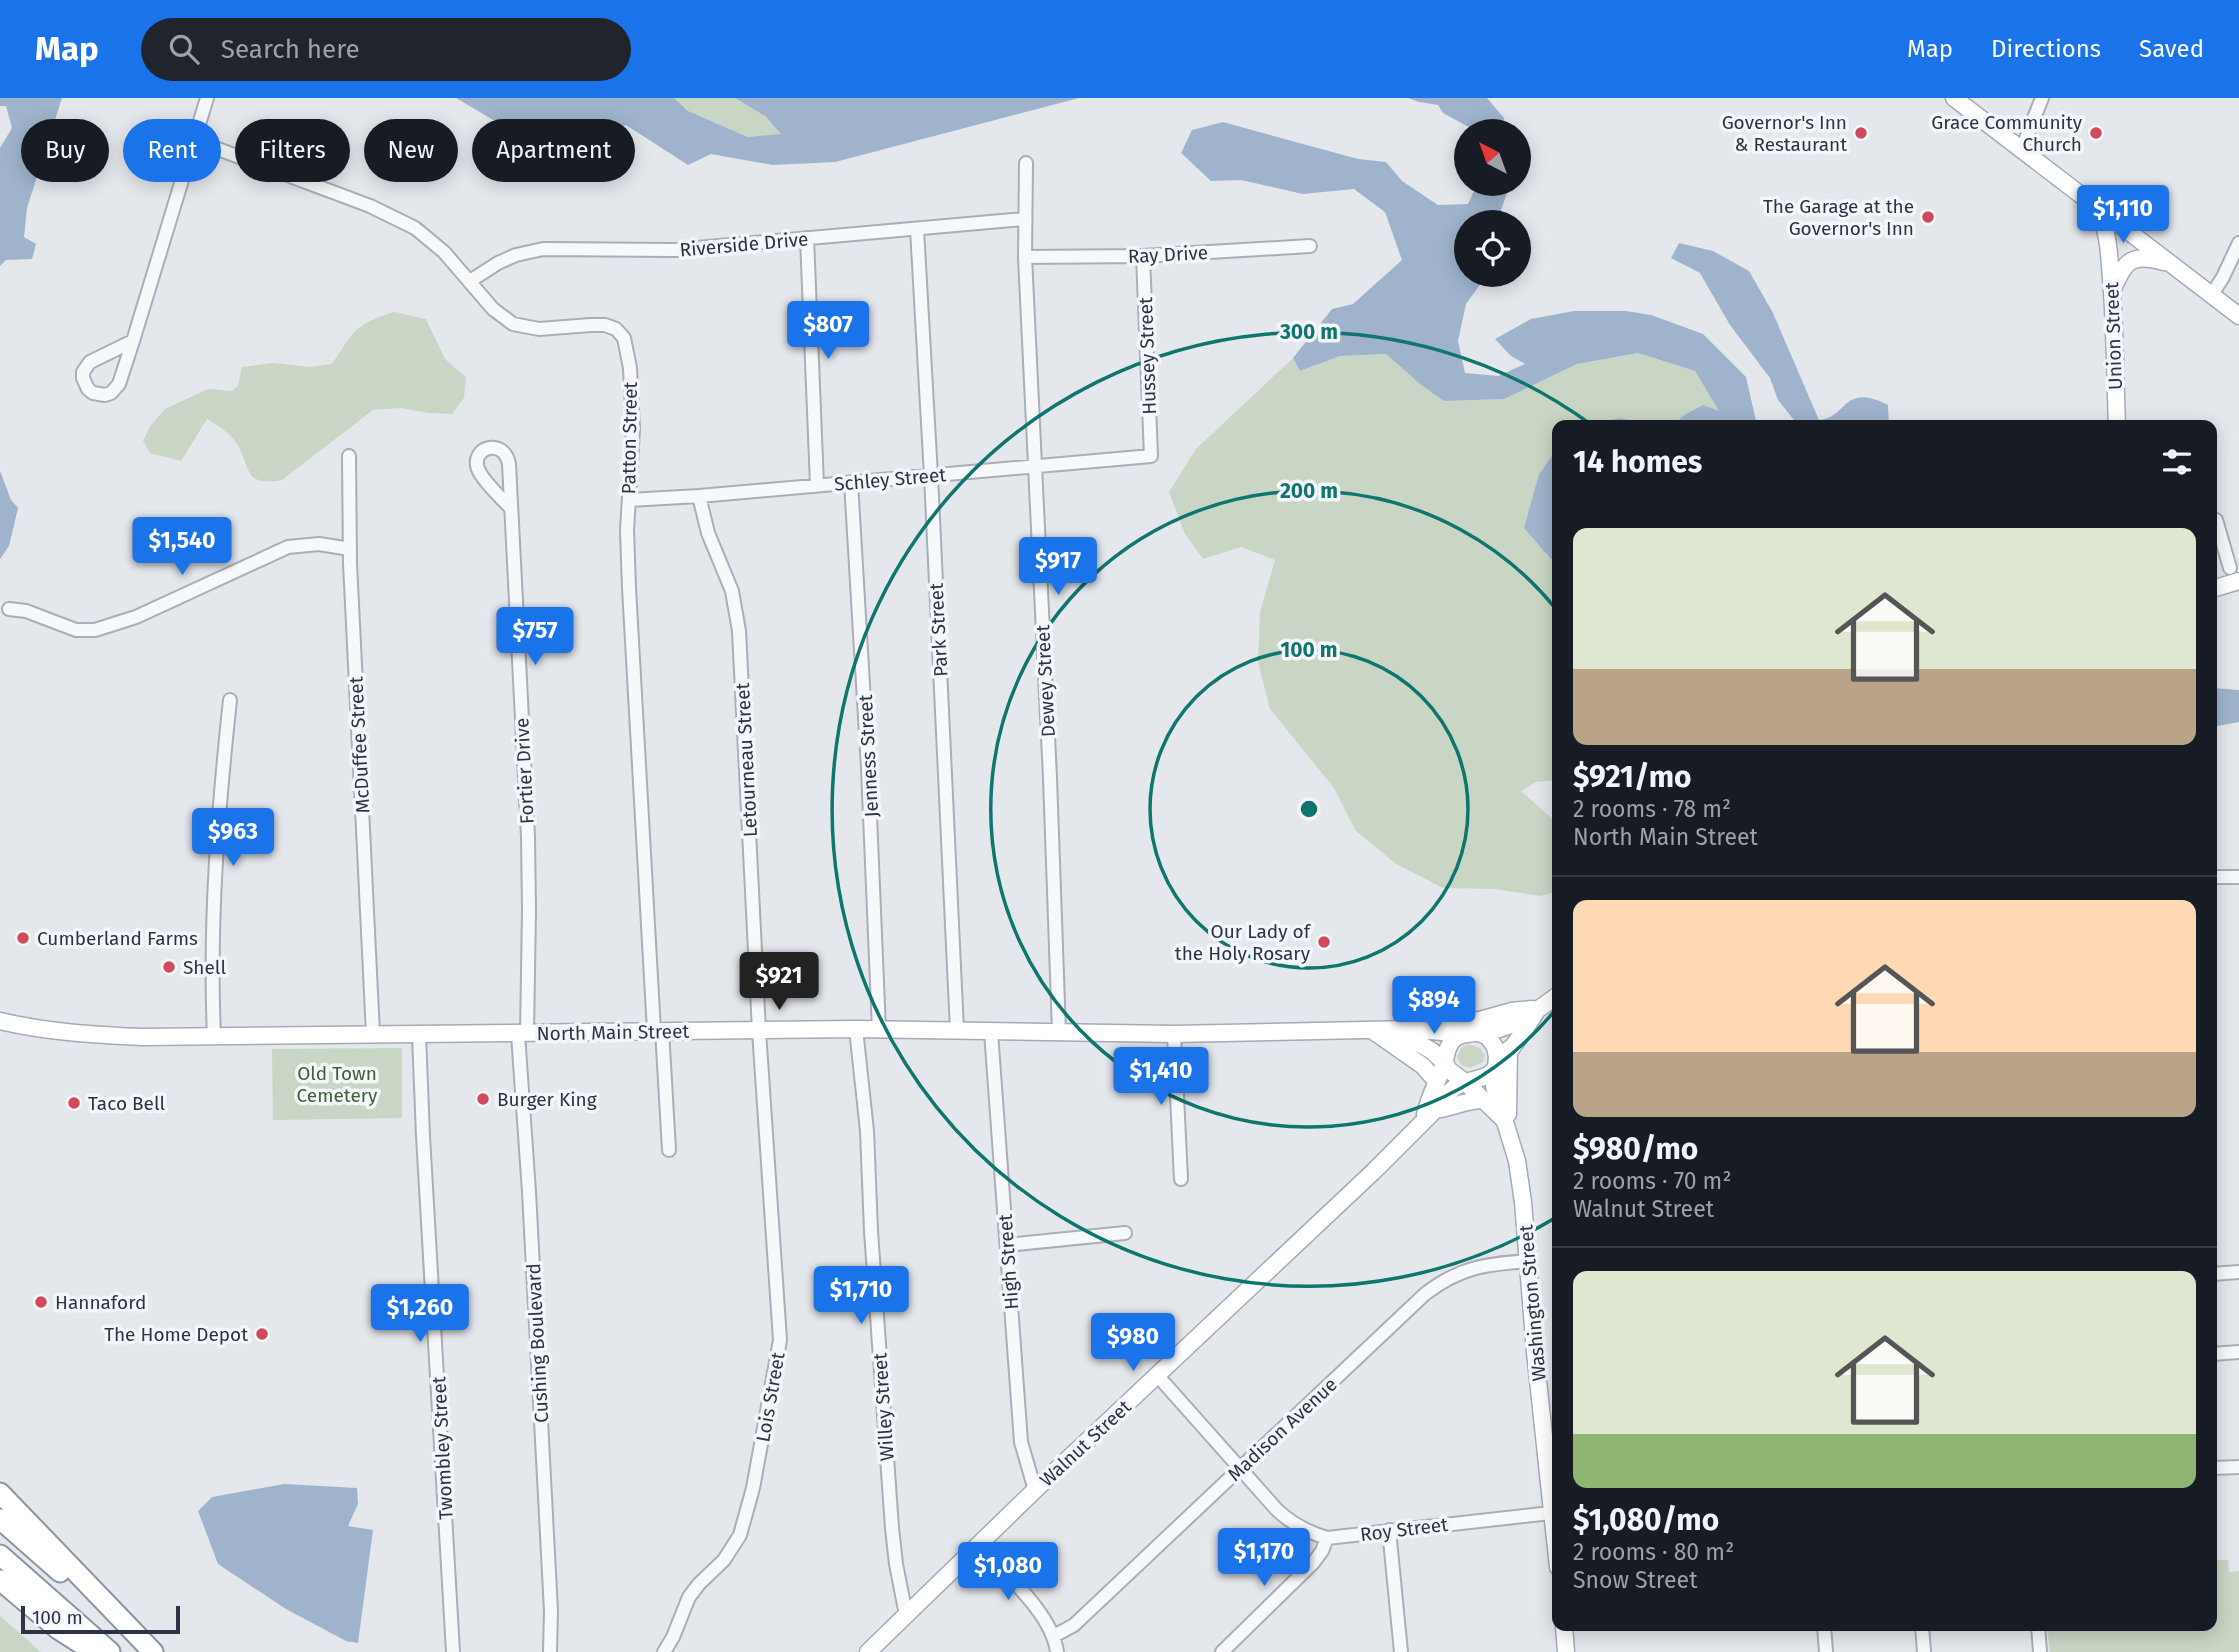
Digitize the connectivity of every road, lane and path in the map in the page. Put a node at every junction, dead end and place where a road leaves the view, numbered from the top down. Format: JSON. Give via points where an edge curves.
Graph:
{"nodes":[{"id":1,"x":207,"y":98,"type":"edge"},
{"id":2,"x":1954,"y":98,"type":"edge"},
{"id":3,"x":2042,"y":98,"type":"edge"},
{"id":4,"x":200,"y":119,"type":"edge"},
{"id":5,"x":221,"y":150,"type":"edge"},
{"id":6,"x":2021,"y":151,"type":"junction"},
{"id":7,"x":1026,"y":163,"type":"dead end"},
{"id":8,"x":181,"y":182,"type":"edge"},
{"id":9,"x":2095,"y":207,"type":"junction"},
{"id":10,"x":1024,"y":219,"type":"junction"},
{"id":11,"x":917,"y":229,"type":"junction"},
{"id":12,"x":807,"y":239,"type":"junction"},
{"id":13,"x":2239,"y":243,"type":"edge"},
{"id":14,"x":1310,"y":246,"type":"dead end"},
{"id":15,"x":1143,"y":256,"type":"junction"},
{"id":16,"x":1025,"y":257,"type":"junction"},
{"id":17,"x":2166,"y":262,"type":"junction"},
{"id":18,"x":470,"y":281,"type":"junction"},
{"id":19,"x":2112,"y":292,"type":"junction"},
{"id":20,"x":2211,"y":296,"type":"junction"},
{"id":21,"x":2239,"y":316,"type":"edge"},
{"id":22,"x":133,"y":341,"type":"junction"},
{"id":23,"x":2117,"y":420,"type":"edge"},
{"id":24,"x":349,"y":456,"type":"dead end"},
{"id":25,"x":1151,"y":456,"type":"joint"},
{"id":26,"x":1035,"y":466,"type":"junction"},
{"id":27,"x":931,"y":476,"type":"junction"},
{"id":28,"x":851,"y":482,"type":"junction"},
{"id":29,"x":817,"y":485,"type":"junction"},
{"id":30,"x":699,"y":496,"type":"junction"},
{"id":31,"x":628,"y":500,"type":"junction"},
{"id":32,"x":510,"y":508,"type":"dead end"},
{"id":33,"x":2217,"y":523,"type":"edge"},
{"id":34,"x":350,"y":549,"type":"junction"},
{"id":35,"x":2235,"y":575,"type":"edge"},
{"id":36,"x":2217,"y":586,"type":"edge"},
{"id":37,"x":9,"y":610,"type":"dead end"},
{"id":38,"x":230,"y":700,"type":"dead end"},
{"id":39,"x":2217,"y":877,"type":"edge"},
{"id":40,"x":2239,"y":877,"type":"edge"},
{"id":41,"x":1552,"y":999,"type":"edge"},
{"id":42,"x":1538,"y":1009,"type":"junction"},
{"id":43,"x":0,"y":1021,"type":"edge"},
{"id":44,"x":856,"y":1029,"type":"junction"},
{"id":45,"x":879,"y":1030,"type":"junction"},
{"id":46,"x":1395,"y":1030,"type":"junction"},
{"id":47,"x":658,"y":1031,"type":"junction"},
{"id":48,"x":759,"y":1031,"type":"junction"},
{"id":49,"x":957,"y":1031,"type":"junction"},
{"id":50,"x":1373,"y":1031,"type":"junction"},
{"id":51,"x":991,"y":1032,"type":"junction"},
{"id":52,"x":1059,"y":1032,"type":"junction"},
{"id":53,"x":1480,"y":1033,"type":"junction"},
{"id":54,"x":373,"y":1034,"type":"junction"},
{"id":55,"x":523,"y":1034,"type":"junction"},
{"id":56,"x":1174,"y":1034,"type":"junction"},
{"id":57,"x":1462,"y":1034,"type":"junction"},
{"id":58,"x":214,"y":1035,"type":"junction"},
{"id":59,"x":419,"y":1035,"type":"junction"},
{"id":60,"x":1509,"y":1049,"type":"junction"},
{"id":61,"x":1445,"y":1063,"type":"junction"},
{"id":62,"x":1495,"y":1069,"type":"junction"},
{"id":63,"x":1436,"y":1081,"type":"junction"},
{"id":64,"x":1465,"y":1082,"type":"junction"},
{"id":65,"x":1484,"y":1100,"type":"junction"},
{"id":66,"x":1429,"y":1115,"type":"junction"},
{"id":67,"x":1507,"y":1123,"type":"junction"},
{"id":68,"x":669,"y":1150,"type":"dead end"},
{"id":69,"x":1181,"y":1179,"type":"dead end"},
{"id":70,"x":1125,"y":1233,"type":"dead end"},
{"id":71,"x":1007,"y":1245,"type":"junction"},
{"id":72,"x":1528,"y":1261,"type":"junction"},
{"id":73,"x":2239,"y":1272,"type":"edge"},
{"id":74,"x":2217,"y":1274,"type":"edge"},
{"id":75,"x":2239,"y":1352,"type":"edge"},
{"id":76,"x":2217,"y":1354,"type":"edge"},
{"id":77,"x":1157,"y":1375,"type":"junction"},
{"id":78,"x":1551,"y":1438,"type":"edge"},
{"id":79,"x":2239,"y":1467,"type":"edge"},
{"id":80,"x":2217,"y":1468,"type":"edge"},
{"id":81,"x":1239,"y":1469,"type":"junction"},
{"id":82,"x":1035,"y":1490,"type":"junction"},
{"id":83,"x":0,"y":1493,"type":"edge"},
{"id":84,"x":1551,"y":1513,"type":"junction"},
{"id":85,"x":0,"y":1519,"type":"edge"},
{"id":86,"x":1552,"y":1519,"type":"edge"},
{"id":87,"x":1389,"y":1530,"type":"junction"},
{"id":88,"x":1327,"y":1538,"type":"junction"},
{"id":89,"x":978,"y":1545,"type":"junction"},
{"id":90,"x":0,"y":1555,"type":"edge"},
{"id":91,"x":0,"y":1580,"type":"edge"},
{"id":92,"x":906,"y":1615,"type":"junction"},
{"id":93,"x":1564,"y":1631,"type":"edge"},
{"id":94,"x":1824,"y":1631,"type":"edge"},
{"id":95,"x":1922,"y":1631,"type":"edge"},
{"id":96,"x":2038,"y":1631,"type":"edge"},
{"id":97,"x":1054,"y":1636,"type":"junction"},
{"id":98,"x":94,"y":1652,"type":"edge"},
{"id":99,"x":110,"y":1652,"type":"edge"},
{"id":100,"x":151,"y":1652,"type":"edge"},
{"id":101,"x":453,"y":1652,"type":"edge"},
{"id":102,"x":550,"y":1652,"type":"edge"},
{"id":103,"x":664,"y":1652,"type":"edge"},
{"id":104,"x":868,"y":1652,"type":"edge"},
{"id":105,"x":1057,"y":1652,"type":"edge"},
{"id":106,"x":1222,"y":1652,"type":"edge"},
{"id":107,"x":1401,"y":1652,"type":"edge"},
{"id":108,"x":1566,"y":1652,"type":"edge"},
{"id":109,"x":1826,"y":1652,"type":"edge"},
{"id":110,"x":1924,"y":1652,"type":"edge"},
{"id":111,"x":2040,"y":1652,"type":"edge"}],
"edges":[{"from":1,"to":4,"type":"street"},
{"from":2,"to":6,"type":"main road"},
{"from":3,"to":6,"type":"street"},
{"from":5,"to":18,"type":"street","name":"Patton Street","via":[[393,216],[435,243]]},
{"from":6,"to":9,"type":"main road"},
{"from":7,"to":10,"type":"street","name":"Dewey Street"},
{"from":8,"to":22,"type":"street"},
{"from":9,"to":17,"type":"main road"},
{"from":9,"to":19,"type":"main road","name":"Union Street","via":[[2106,229]]},
{"from":10,"to":11,"type":"street","name":"Riverside Drive"},
{"from":10,"to":16,"type":"street","name":"Dewey Street"},
{"from":11,"to":12,"type":"street","name":"Riverside Drive"},
{"from":11,"to":27,"type":"street","name":"Park Street"},
{"from":12,"to":18,"type":"street","name":"Riverside Drive","via":[[675,250],[543,249],[498,262]]},
{"from":12,"to":29,"type":"street"},
{"from":13,"to":20,"type":"street"},
{"from":14,"to":15,"type":"street","name":"Ray Drive"},
{"from":15,"to":16,"type":"street","name":"Ray Drive"},
{"from":15,"to":25,"type":"street","name":"Hussey Street"},
{"from":16,"to":26,"type":"street","name":"Dewey Street"},
{"from":17,"to":19,"type":"main road","via":[[2134,259],[2123,268]]},
{"from":17,"to":20,"type":"main road"},
{"from":18,"to":31,"type":"street","name":"Patton Street","via":[[493,309],[513,324],[539,330],[606,325],[624,338],[632,430]]},
{"from":19,"to":23,"type":"main road","name":"Union Street"},
{"from":20,"to":21,"type":"main road"},
{"from":22,"to":22,"type":"street","via":[[115,389],[105,395],[88,389],[83,372],[90,362]]},
{"from":24,"to":34,"type":"street","name":"McDuffee Street"},
{"from":25,"to":26,"type":"street","name":"Schley Street"},
{"from":26,"to":27,"type":"street","name":"Schley Street"},
{"from":26,"to":52,"type":"street","name":"Dewey Street"},
{"from":27,"to":28,"type":"street","name":"Schley Street"},
{"from":27,"to":49,"type":"street","name":"Park Street"},
{"from":28,"to":29,"type":"street","name":"Schley Street"},
{"from":28,"to":45,"type":"street","name":"Jenness Street"},
{"from":29,"to":30,"type":"street","name":"Schley Street"},
{"from":30,"to":31,"type":"street","name":"Schley Street"},
{"from":30,"to":48,"type":"street","name":"Letourneau Street","via":[[737,619]]},
{"from":31,"to":47,"type":"street","name":"Patton Street","via":[[629,588]]},
{"from":32,"to":55,"type":"street","name":"Fortier Drive","via":[[528,837]]},
{"from":33,"to":35,"type":"street"},
{"from":34,"to":37,"type":"street","via":[[319,544],[288,547],[136,617],[95,630]]},
{"from":34,"to":54,"type":"street","name":"McDuffee Street"},
{"from":35,"to":36,"type":"main road"},
{"from":38,"to":58,"type":"street","via":[[213,916]]},
{"from":39,"to":40,"type":"street"},
{"from":41,"to":42,"type":"main road","name":"North Main Street"},
{"from":42,"to":46,"type":"main road","name":"North Main Street","via":[[1480,1020],[1412,1022]]},
{"from":42,"to":53,"type":"main road","name":"North Main Street","via":[[1514,1023]]},
{"from":42,"to":60,"type":"main road","name":"North Main Street"},
{"from":43,"to":58,"type":"main road","name":"North Main Street","via":[[86,1035]]},
{"from":44,"to":45,"type":"main road","name":"North Main Street"},
{"from":44,"to":48,"type":"main road","name":"North Main Street"},
{"from":44,"to":92,"type":"street","name":"Willey Street","via":[[892,1528]]},
{"from":45,"to":49,"type":"main road","name":"North Main Street"},
{"from":46,"to":50,"type":"main road","name":"North Main Street"},
{"from":46,"to":57,"type":"main road","name":"North Main Street"},
{"from":46,"to":61,"type":"main road"},
{"from":47,"to":48,"type":"main road","name":"North Main Street"},
{"from":47,"to":55,"type":"main road","name":"North Main Street"},
{"from":47,"to":68,"type":"street","name":"Patton Street"},
{"from":48,"to":103,"type":"street","name":"Lois Street","via":[[780,1325],[778,1357],[740,1535],[724,1560],[689,1597]]},
{"from":49,"to":51,"type":"main road","name":"North Main Street"},
{"from":50,"to":56,"type":"main road","name":"North Main Street"},
{"from":50,"to":63,"type":"main road","via":[[1423,1066]]},
{"from":51,"to":52,"type":"main road","name":"North Main Street"},
{"from":51,"to":71,"type":"street","name":"High Street"},
{"from":52,"to":56,"type":"main road","name":"North Main Street"},
{"from":53,"to":57,"type":"main road"},
{"from":53,"to":62,"type":"main road","via":[[1495,1047]]},
{"from":54,"to":58,"type":"main road","name":"North Main Street"},
{"from":54,"to":59,"type":"main road","name":"North Main Street"},
{"from":55,"to":59,"type":"main road","name":"North Main Street"},
{"from":55,"to":102,"type":"street","name":"Cushing Boulevard"},
{"from":56,"to":69,"type":"street"},
{"from":57,"to":61,"type":"main road","via":[[1453,1039]]},
{"from":59,"to":101,"type":"street","name":"Twombley Street"},
{"from":60,"to":62,"type":"main road","name":"North Main Street"},
{"from":60,"to":67,"type":"main road"},
{"from":61,"to":63,"type":"main road","name":"Walnut Street"},
{"from":61,"to":64,"type":"main road"},
{"from":62,"to":64,"type":"main road"},
{"from":62,"to":67,"type":"main road","name":"Washington Street","via":[[1494,1086]]},
{"from":63,"to":66,"type":"main road","name":"Walnut Street","via":[[1427,1102]]},
{"from":64,"to":65,"type":"main road"},
{"from":64,"to":66,"type":"main road","name":"Walnut Street","via":[[1446,1094]]},
{"from":65,"to":66,"type":"main road","via":[[1467,1100]]},
{"from":65,"to":67,"type":"main road"},
{"from":66,"to":77,"type":"main road","name":"Walnut Street"},
{"from":67,"to":72,"type":"main road","name":"Washington Street","via":[[1517,1161]]},
{"from":70,"to":71,"type":"street"},
{"from":71,"to":82,"type":"street","name":"High Street","via":[[1021,1442]]},
{"from":72,"to":78,"type":"main road","name":"Washington Street"},
{"from":72,"to":81,"type":"street","name":"Madison Avenue","via":[[1479,1266],[1442,1281]]},
{"from":73,"to":74,"type":"street"},
{"from":75,"to":76,"type":"street"},
{"from":77,"to":81,"type":"street"},
{"from":77,"to":82,"type":"main road","name":"Walnut Street"},
{"from":78,"to":84,"type":"main road","name":"Washington Street"},
{"from":79,"to":80,"type":"street"},
{"from":81,"to":88,"type":"street","via":[[1289,1521]]},
{"from":81,"to":97,"type":"street","name":"Madison Avenue","via":[[1074,1625]]},
{"from":82,"to":89,"type":"main road","name":"Walnut Street"},
{"from":83,"to":100,"type":"highway"},
{"from":84,"to":86,"type":"main road","name":"Washington Street"},
{"from":84,"to":87,"type":"street","name":"Roy Street"},
{"from":85,"to":100,"type":"highway"},
{"from":87,"to":88,"type":"street","name":"Roy Street"},
{"from":87,"to":107,"type":"street"},
{"from":88,"to":106,"type":"street","via":[[1313,1563]]},
{"from":89,"to":92,"type":"main road","name":"Walnut Street"},
{"from":89,"to":97,"type":"street","via":[[1036,1607]]},
{"from":90,"to":99,"type":"highway"},
{"from":91,"to":98,"type":"highway","via":[[58,1629]]},
{"from":92,"to":104,"type":"main road","name":"Walnut Street"},
{"from":93,"to":108,"type":"main road"},
{"from":94,"to":109,"type":"street"},
{"from":95,"to":110,"type":"street"},
{"from":96,"to":111,"type":"street"},
{"from":97,"to":105,"type":"street"}]}
